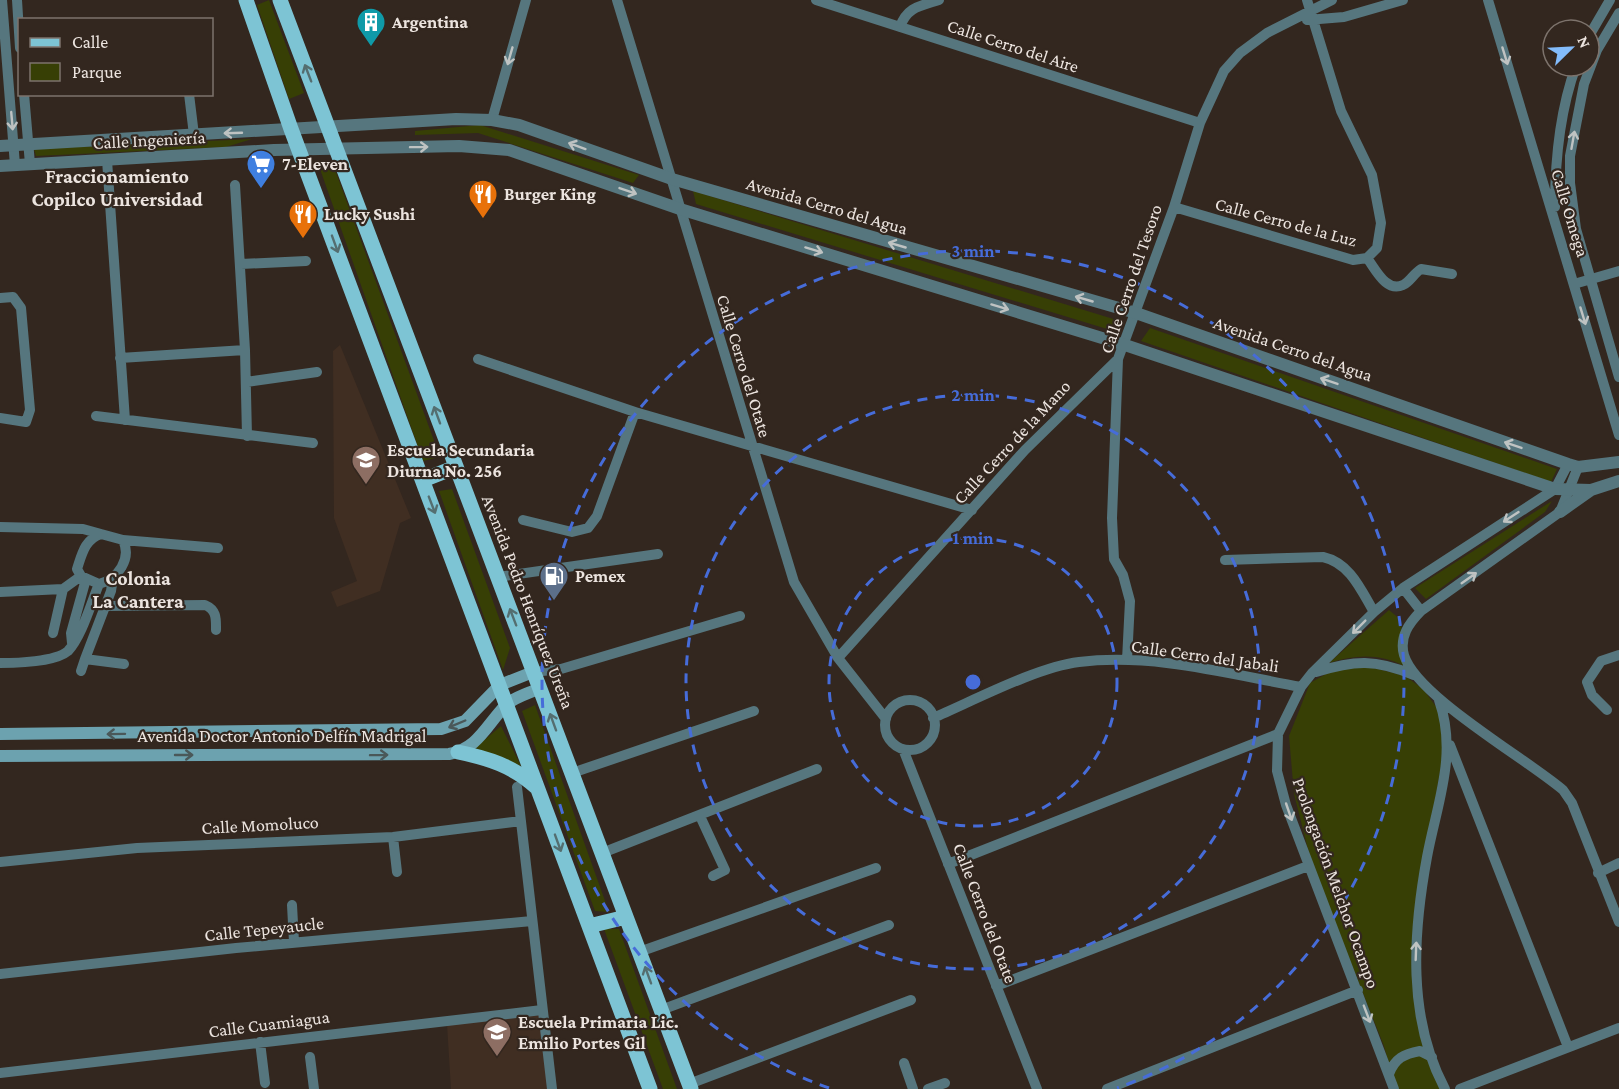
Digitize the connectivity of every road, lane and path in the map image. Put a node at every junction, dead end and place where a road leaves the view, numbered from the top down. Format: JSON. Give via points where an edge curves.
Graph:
{"nodes":[{"id":1,"x":2,"y":0,"type":"edge"},
{"id":2,"x":17,"y":0,"type":"edge"},
{"id":3,"x":246,"y":0,"type":"edge"},
{"id":4,"x":280,"y":0,"type":"edge"},
{"id":5,"x":526,"y":0,"type":"edge"},
{"id":6,"x":617,"y":0,"type":"edge"},
{"id":7,"x":816,"y":0,"type":"edge"},
{"id":8,"x":939,"y":0,"type":"edge"},
{"id":9,"x":1332,"y":0,"type":"edge"},
{"id":10,"x":1403,"y":0,"type":"edge"},
{"id":11,"x":1488,"y":0,"type":"edge"},
{"id":12,"x":1610,"y":0,"type":"edge"},
{"id":13,"x":1310,"y":10,"type":"edge"},
{"id":14,"x":1619,"y":13,"type":"edge"},
{"id":15,"x":18,"y":18,"type":"edge"},
{"id":16,"x":1600,"y":18,"type":"edge"},
{"id":17,"x":900,"y":27,"type":"junction"},
{"id":18,"x":2,"y":32,"type":"edge"},
{"id":19,"x":18,"y":32,"type":"edge"},
{"id":20,"x":1572,"y":78,"type":"edge"},
{"id":21,"x":24,"y":96,"type":"edge"},
{"id":22,"x":189,"y":96,"type":"edge"},
{"id":23,"x":492,"y":120,"type":"junction"},
{"id":24,"x":1200,"y":123,"type":"junction"},
{"id":25,"x":329,"y":128,"type":"junction"},
{"id":26,"x":291,"y":129,"type":"junction"},
{"id":27,"x":256,"y":132,"type":"junction"},
{"id":28,"x":194,"y":135,"type":"junction"},
{"id":29,"x":28,"y":144,"type":"junction"},
{"id":30,"x":14,"y":145,"type":"junction"},
{"id":31,"x":0,"y":146,"type":"edge"},
{"id":32,"x":337,"y":149,"type":"junction"},
{"id":33,"x":300,"y":150,"type":"junction"},
{"id":34,"x":255,"y":152,"type":"junction"},
{"id":35,"x":107,"y":160,"type":"junction"},
{"id":36,"x":30,"y":164,"type":"junction"},
{"id":37,"x":0,"y":165,"type":"edge"},
{"id":38,"x":15,"y":165,"type":"junction"},
{"id":39,"x":672,"y":180,"type":"junction"},
{"id":40,"x":235,"y":185,"type":"dead end"},
{"id":41,"x":1174,"y":207,"type":"junction"},
{"id":42,"x":680,"y":209,"type":"junction"},
{"id":43,"x":1555,"y":219,"type":"junction"},
{"id":44,"x":1367,"y":258,"type":"junction"},
{"id":45,"x":306,"y":261,"type":"dead end"},
{"id":46,"x":241,"y":264,"type":"junction"},
{"id":47,"x":1619,"y":271,"type":"edge"},
{"id":48,"x":1452,"y":274,"type":"dead end"},
{"id":49,"x":1590,"y":280,"type":"junction"},
{"id":50,"x":1574,"y":284,"type":"junction"},
{"id":51,"x":0,"y":298,"type":"edge"},
{"id":52,"x":1136,"y":314,"type":"junction"},
{"id":53,"x":1125,"y":345,"type":"junction"},
{"id":54,"x":245,"y":350,"type":"junction"},
{"id":55,"x":120,"y":358,"type":"junction"},
{"id":56,"x":478,"y":359,"type":"dead end"},
{"id":57,"x":1118,"y":359,"type":"junction"},
{"id":58,"x":317,"y":372,"type":"dead end"},
{"id":59,"x":1619,"y":377,"type":"edge"},
{"id":60,"x":246,"y":382,"type":"junction"},
{"id":61,"x":634,"y":412,"type":"junction"},
{"id":62,"x":96,"y":416,"type":"dead end"},
{"id":63,"x":0,"y":418,"type":"edge"},
{"id":64,"x":125,"y":420,"type":"junction"},
{"id":65,"x":247,"y":435,"type":"junction"},
{"id":66,"x":1619,"y":435,"type":"edge"},
{"id":67,"x":313,"y":443,"type":"dead end"},
{"id":68,"x":752,"y":447,"type":"junction"},
{"id":69,"x":1619,"y":462,"type":"edge"},
{"id":70,"x":1573,"y":465,"type":"junction"},
{"id":71,"x":456,"y":467,"type":"junction"},
{"id":72,"x":423,"y":480,"type":"junction"},
{"id":73,"x":1619,"y":481,"type":"edge"},
{"id":74,"x":1561,"y":489,"type":"junction"},
{"id":75,"x":1591,"y":490,"type":"junction"},
{"id":76,"x":972,"y":510,"type":"junction"},
{"id":77,"x":1560,"y":512,"type":"junction"},
{"id":78,"x":523,"y":520,"type":"dead end"},
{"id":79,"x":0,"y":527,"type":"edge"},
{"id":80,"x":83,"y":529,"type":"junction"},
{"id":81,"x":101,"y":534,"type":"junction"},
{"id":82,"x":123,"y":540,"type":"junction"},
{"id":83,"x":88,"y":542,"type":"junction"},
{"id":84,"x":140,"y":542,"type":"junction"},
{"id":85,"x":218,"y":548,"type":"dead end"},
{"id":86,"x":126,"y":554,"type":"junction"},
{"id":87,"x":658,"y":554,"type":"dead end"},
{"id":88,"x":1225,"y":560,"type":"dead end"},
{"id":89,"x":81,"y":575,"type":"junction"},
{"id":90,"x":498,"y":577,"type":"junction"},
{"id":91,"x":107,"y":584,"type":"junction"},
{"id":92,"x":67,"y":586,"type":"junction"},
{"id":93,"x":1403,"y":588,"type":"junction"},
{"id":94,"x":0,"y":592,"type":"edge"},
{"id":95,"x":106,"y":606,"type":"junction"},
{"id":96,"x":1421,"y":611,"type":"junction"},
{"id":97,"x":1374,"y":612,"type":"junction"},
{"id":98,"x":740,"y":616,"type":"dead end"},
{"id":99,"x":216,"y":630,"type":"dead end"},
{"id":100,"x":53,"y":633,"type":"dead end"},
{"id":101,"x":72,"y":643,"type":"junction"},
{"id":102,"x":1619,"y":655,"type":"edge"},
{"id":103,"x":838,"y":658,"type":"junction"},
{"id":104,"x":85,"y":659,"type":"junction"},
{"id":105,"x":1127,"y":660,"type":"junction"},
{"id":106,"x":0,"y":663,"type":"edge"},
{"id":107,"x":124,"y":664,"type":"dead end"},
{"id":108,"x":561,"y":669,"type":"junction"},
{"id":109,"x":81,"y":671,"type":"dead end"},
{"id":110,"x":533,"y":672,"type":"junction"},
{"id":111,"x":1312,"y":674,"type":"junction"},
{"id":112,"x":1414,"y":675,"type":"junction"},
{"id":113,"x":500,"y":685,"type":"junction"},
{"id":114,"x":1302,"y":687,"type":"junction"},
{"id":115,"x":540,"y":688,"type":"junction"},
{"id":116,"x":1439,"y":700,"type":"junction"},
{"id":117,"x":507,"y":704,"type":"junction"},
{"id":118,"x":1607,"y":710,"type":"dead end"},
{"id":119,"x":754,"y":711,"type":"dead end"},
{"id":120,"x":933,"y":718,"type":"junction"},
{"id":121,"x":886,"y":719,"type":"junction"},
{"id":122,"x":0,"y":734,"type":"edge"},
{"id":123,"x":1278,"y":734,"type":"junction"},
{"id":124,"x":1448,"y":742,"type":"junction"},
{"id":125,"x":903,"y":749,"type":"junction"},
{"id":126,"x":458,"y":753,"type":"junction"},
{"id":127,"x":0,"y":756,"type":"edge"},
{"id":128,"x":817,"y":769,"type":"dead end"},
{"id":129,"x":572,"y":773,"type":"junction"},
{"id":130,"x":517,"y":787,"type":"dead end"},
{"id":131,"x":538,"y":788,"type":"junction"},
{"id":132,"x":700,"y":816,"type":"junction"},
{"id":133,"x":521,"y":821,"type":"junction"},
{"id":134,"x":393,"y":837,"type":"junction"},
{"id":135,"x":602,"y":853,"type":"junction"},
{"id":136,"x":0,"y":862,"type":"edge"},
{"id":137,"x":1619,"y":863,"type":"edge"},
{"id":138,"x":948,"y":864,"type":"junction"},
{"id":139,"x":1308,"y":866,"type":"junction"},
{"id":140,"x":876,"y":868,"type":"dead end"},
{"id":141,"x":397,"y":872,"type":"dead end"},
{"id":142,"x":1598,"y":873,"type":"junction"},
{"id":143,"x":713,"y":876,"type":"dead end"},
{"id":144,"x":292,"y":905,"type":"dead end"},
{"id":145,"x":626,"y":917,"type":"junction"},
{"id":146,"x":532,"y":921,"type":"junction"},
{"id":147,"x":1619,"y":922,"type":"edge"},
{"id":148,"x":889,"y":925,"type":"dead end"},
{"id":149,"x":589,"y":926,"type":"junction"},
{"id":150,"x":294,"y":942,"type":"junction"},
{"id":151,"x":639,"y":952,"type":"junction"},
{"id":152,"x":0,"y":974,"type":"edge"},
{"id":153,"x":996,"y":986,"type":"junction"},
{"id":154,"x":1358,"y":990,"type":"junction"},
{"id":155,"x":911,"y":1000,"type":"dead end"},
{"id":156,"x":543,"y":1010,"type":"junction"},
{"id":157,"x":661,"y":1010,"type":"junction"},
{"id":158,"x":1619,"y":1028,"type":"edge"},
{"id":159,"x":1426,"y":1039,"type":"junction"},
{"id":160,"x":260,"y":1042,"type":"junction"},
{"id":161,"x":1568,"y":1047,"type":"junction"},
{"id":162,"x":1380,"y":1048,"type":"junction"},
{"id":163,"x":310,"y":1057,"type":"dead end"},
{"id":164,"x":1432,"y":1057,"type":"junction"},
{"id":165,"x":904,"y":1063,"type":"dead end"},
{"id":166,"x":0,"y":1073,"type":"edge"},
{"id":167,"x":1389,"y":1074,"type":"junction"},
{"id":168,"x":265,"y":1083,"type":"dead end"},
{"id":169,"x":945,"y":1083,"type":"dead end"},
{"id":170,"x":690,"y":1087,"type":"edge"},
{"id":171,"x":314,"y":1089,"type":"edge"},
{"id":172,"x":552,"y":1089,"type":"edge"},
{"id":173,"x":650,"y":1089,"type":"edge"},
{"id":174,"x":913,"y":1089,"type":"edge"},
{"id":175,"x":927,"y":1089,"type":"edge"},
{"id":176,"x":1037,"y":1089,"type":"edge"},
{"id":177,"x":1107,"y":1089,"type":"edge"},
{"id":178,"x":1394,"y":1089,"type":"edge"},
{"id":179,"x":1445,"y":1089,"type":"edge"},
{"id":180,"x":1461,"y":1089,"type":"edge"}],
"edges":[{"from":1,"to":18,"type":"street"},
{"from":2,"to":15,"type":"street"},
{"from":3,"to":26,"type":"main road"},
{"from":25,"to":4,"type":"main road","name":"Avenida Pedro Henríquez Ureña","one_way":true},
{"from":5,"to":23,"type":"street","one_way":true},
{"from":6,"to":39,"type":"street","name":"Calle Cerro del Otate"},
{"from":7,"to":17,"type":"street","name":"Calle Cerro del Aire"},
{"from":8,"to":17,"type":"street","via":[[911,9]]},
{"from":9,"to":13,"type":"street"},
{"from":10,"to":13,"type":"street","name":"Calle Cerro del Tesoro","via":[[1344,17]]},
{"from":11,"to":43,"type":"street","name":"Calle Omega","one_way":true},
{"from":12,"to":16,"type":"street"},
{"from":13,"to":24,"type":"street","name":"Calle Cerro del Tesoro","via":[[1240,53],[1224,71]]},
{"from":13,"to":44,"type":"street","name":"Calle Cerro de la Luz","via":[[1341,111],[1372,175],[1381,223],[1377,248]]},
{"from":49,"to":14,"type":"street","name":"Calle Omega","one_way":true,"via":[[1572,211],[1570,156],[1584,84],[1596,51]]},
{"from":17,"to":24,"type":"street","name":"Calle Cerro del Aire"},
{"from":18,"to":19,"type":"street"},
{"from":18,"to":30,"type":"street","one_way":true},
{"from":20,"to":43,"type":"street","via":[[1557,157]]},
{"from":21,"to":29,"type":"street"},
{"from":22,"to":28,"type":"street"},
{"from":23,"to":25,"type":"street","name":"Avenida Cerro del Agua"},
{"from":39,"to":23,"type":"street","name":"Avenida Cerro del Agua","one_way":true,"via":[[519,125]]},
{"from":24,"to":41,"type":"street","name":"Calle Cerro del Tesoro"},
{"from":25,"to":26,"type":"street","name":"Avenida Cerro del Agua"},
{"from":25,"to":32,"type":"main road","name":"Avenida Pedro Henríquez Ureña"},
{"from":26,"to":27,"type":"street","name":"Calle Ingeniería"},
{"from":26,"to":33,"type":"main road"},
{"from":27,"to":28,"type":"street","name":"Calle Ingeniería","one_way":true},
{"from":27,"to":34,"type":"street","via":[[260,143]]},
{"from":28,"to":29,"type":"street","name":"Calle Ingeniería"},
{"from":29,"to":30,"type":"street","name":"Calle Ingeniería"},
{"from":29,"to":36,"type":"street"},
{"from":30,"to":31,"type":"street","name":"Calle Ingeniería"},
{"from":30,"to":38,"type":"street"},
{"from":32,"to":33,"type":"street"},
{"from":32,"to":42,"type":"street","one_way":true,"via":[[459,146],[509,150]]},
{"from":71,"to":32,"type":"main road","name":"Avenida Pedro Henríquez Ureña","one_way":true},
{"from":33,"to":34,"type":"street","name":"Calle Ingeniería"},
{"from":33,"to":72,"type":"main road","one_way":true},
{"from":34,"to":35,"type":"street","name":"Calle Ingeniería"},
{"from":35,"to":36,"type":"street","name":"Calle Ingeniería"},
{"from":35,"to":55,"type":"street"},
{"from":36,"to":38,"type":"street","name":"Calle Ingeniería"},
{"from":37,"to":38,"type":"street","name":"Calle Ingeniería"},
{"from":39,"to":42,"type":"street","name":"Calle Cerro del Otate"},
{"from":52,"to":39,"type":"street","name":"Avenida Cerro del Agua","one_way":true},
{"from":40,"to":46,"type":"street"},
{"from":41,"to":44,"type":"street","name":"Calle Cerro de la Luz","via":[[1353,260]]},
{"from":41,"to":52,"type":"street","name":"Calle Cerro del Tesoro"},
{"from":42,"to":53,"type":"street","one_way":true},
{"from":42,"to":68,"type":"street","name":"Calle Cerro del Otate"},
{"from":43,"to":50,"type":"street","name":"Calle Omega"},
{"from":44,"to":48,"type":"street","via":[[1384,282],[1394,286],[1404,285],[1421,268]]},
{"from":45,"to":46,"type":"street"},
{"from":46,"to":54,"type":"street"},
{"from":47,"to":49,"type":"street"},
{"from":49,"to":50,"type":"street"},
{"from":49,"to":59,"type":"street","name":"Calle Omega"},
{"from":50,"to":66,"type":"street","name":"Calle Omega","one_way":true},
{"from":51,"to":63,"type":"street","via":[[13,297],[21,308],[30,410],[26,422]]},
{"from":52,"to":53,"type":"street","name":"Calle Cerro del Tesoro"},
{"from":70,"to":52,"type":"street","name":"Avenida Cerro del Agua","one_way":true},
{"from":53,"to":57,"type":"street","name":"Calle Cerro del Tesoro"},
{"from":53,"to":74,"type":"street"},
{"from":54,"to":55,"type":"street"},
{"from":54,"to":60,"type":"street"},
{"from":55,"to":64,"type":"street"},
{"from":56,"to":61,"type":"street"},
{"from":57,"to":76,"type":"street","name":"Calle Cerro de la Mano"},
{"from":57,"to":105,"type":"street","name":"Calle Cerro del Tesoro","via":[[1112,518],[1114,559],[1130,601]]},
{"from":58,"to":60,"type":"street"},
{"from":60,"to":65,"type":"street"},
{"from":61,"to":68,"type":"street"},
{"from":61,"to":78,"type":"street","via":[[597,516],[588,528],[572,532]]},
{"from":62,"to":64,"type":"street"},
{"from":64,"to":65,"type":"street"},
{"from":65,"to":67,"type":"street"},
{"from":68,"to":76,"type":"street"},
{"from":68,"to":103,"type":"street","name":"Calle Cerro del Otate","via":[[794,582]]},
{"from":69,"to":70,"type":"street","name":"Avenida Cerro del Agua"},
{"from":70,"to":74,"type":"street"},
{"from":71,"to":72,"type":"main road"},
{"from":71,"to":90,"type":"main road","name":"Avenida Pedro Henríquez Ureña"},
{"from":72,"to":113,"type":"main road","one_way":true},
{"from":73,"to":75,"type":"street"},
{"from":74,"to":75,"type":"street"},
{"from":74,"to":77,"type":"street"},
{"from":74,"to":93,"type":"street","name":"Prolongación Melchor Ocampo","one_way":true},
{"from":75,"to":77,"type":"street"},
{"from":76,"to":103,"type":"street","name":"Calle Cerro de la Mano"},
{"from":96,"to":77,"type":"street","one_way":true},
{"from":79,"to":80,"type":"street"},
{"from":80,"to":81,"type":"street"},
{"from":80,"to":83,"type":"street"},
{"from":81,"to":82,"type":"street"},
{"from":81,"to":83,"type":"street"},
{"from":82,"to":84,"type":"street"},
{"from":82,"to":86,"type":"street"},
{"from":83,"to":89,"type":"street"},
{"from":84,"to":85,"type":"street"},
{"from":84,"to":86,"type":"street"},
{"from":86,"to":91,"type":"street","via":[[124,563]]},
{"from":87,"to":90,"type":"street"},
{"from":88,"to":97,"type":"street","via":[[1332,559],[1346,568]]},
{"from":89,"to":91,"type":"street"},
{"from":89,"to":92,"type":"street"},
{"from":89,"to":101,"type":"street"},
{"from":110,"to":90,"type":"main road","name":"Avenida Pedro Henríquez Ureña","one_way":true},
{"from":91,"to":95,"type":"street"},
{"from":91,"to":101,"type":"street"},
{"from":92,"to":94,"type":"street"},
{"from":92,"to":100,"type":"street"},
{"from":93,"to":96,"type":"street"},
{"from":93,"to":97,"type":"street","name":"Prolongación Melchor Ocampo"},
{"from":95,"to":99,"type":"street","via":[[205,606],[216,615]]},
{"from":95,"to":104,"type":"street"},
{"from":96,"to":112,"type":"street","via":[[1410,622],[1404,637],[1404,655]]},
{"from":97,"to":111,"type":"street","name":"Prolongación Melchor Ocampo","one_way":true},
{"from":98,"to":108,"type":"street"},
{"from":101,"to":106,"type":"street","via":[[65,652],[33,662]]},
{"from":102,"to":118,"type":"street","via":[[1601,661],[1587,682],[1592,695]]},
{"from":103,"to":121,"type":"street","name":"Calle Cerro del Otate"},
{"from":104,"to":107,"type":"street"},
{"from":104,"to":109,"type":"street"},
{"from":105,"to":114,"type":"street","name":"Calle Cerro del Jabali","via":[[1173,664]]},
{"from":105,"to":120,"type":"street","name":"Calle Cerro del Jabali","via":[[1077,662],[1045,671]]},
{"from":108,"to":110,"type":"street"},
{"from":108,"to":115,"type":"street"},
{"from":110,"to":113,"type":"main road","name":"Avenida Doctor Antonio Delfín Madrigal"},
{"from":110,"to":115,"type":"main road","name":"Avenida Pedro Henríquez Ureña"},
{"from":111,"to":112,"type":"street","via":[[1348,662],[1393,666]]},
{"from":111,"to":114,"type":"street","name":"Prolongación Melchor Ocampo"},
{"from":112,"to":116,"type":"street"},
{"from":113,"to":117,"type":"main road"},
{"from":113,"to":122,"type":"main road","name":"Avenida Doctor Antonio Delfín Madrigal","one_way":true,"via":[[465,721],[441,729]]},
{"from":114,"to":123,"type":"street","name":"Prolongación Melchor Ocampo"},
{"from":115,"to":117,"type":"main road"},
{"from":129,"to":115,"type":"main road","name":"Avenida Pedro Henríquez Ureña","one_way":true},
{"from":116,"to":124,"type":"street"},
{"from":116,"to":142,"type":"street","via":[[1563,790],[1572,803]]},
{"from":117,"to":126,"type":"main road","via":[[490,728]]},
{"from":117,"to":131,"type":"main road"},
{"from":119,"to":129,"type":"street"},
{"from":120,"to":121,"type":"street","via":[[921,703],[909,700],[892,708]]},
{"from":120,"to":125,"type":"street","via":[[934,731],[927,742],[916,749]]},
{"from":121,"to":125,"type":"street","via":[[888,737]]},
{"from":123,"to":138,"type":"street"},
{"from":123,"to":139,"type":"street","name":"Prolongación Melchor Ocampo","one_way":true,"via":[[1277,771]]},
{"from":159,"to":124,"type":"street","one_way":true,"via":[[1416,973],[1417,920],[1427,855],[1446,777]]},
{"from":124,"to":161,"type":"street"},
{"from":125,"to":138,"type":"street","name":"Calle Cerro del Otate"},
{"from":127,"to":126,"type":"main road","name":"Avenida Doctor Antonio Delfín Madrigal","one_way":true},
{"from":126,"to":131,"type":"main road","via":[[497,762]]},
{"from":128,"to":132,"type":"street"},
{"from":129,"to":135,"type":"main road","name":"Avenida Pedro Henríquez Ureña"},
{"from":130,"to":133,"type":"street"},
{"from":131,"to":149,"type":"main road","one_way":true},
{"from":132,"to":135,"type":"street"},
{"from":132,"to":143,"type":"street","via":[[725,870]]},
{"from":133,"to":134,"type":"street","name":"Calle Momoluco"},
{"from":133,"to":146,"type":"street"},
{"from":134,"to":136,"type":"street","name":"Calle Momoluco","via":[[137,848]]},
{"from":134,"to":141,"type":"street"},
{"from":135,"to":145,"type":"main road","name":"Avenida Pedro Henríquez Ureña"},
{"from":137,"to":142,"type":"street"},
{"from":138,"to":153,"type":"street","name":"Calle Cerro del Otate"},
{"from":139,"to":153,"type":"street"},
{"from":139,"to":154,"type":"street","name":"Prolongación Melchor Ocampo"},
{"from":140,"to":151,"type":"street"},
{"from":142,"to":147,"type":"street"},
{"from":144,"to":150,"type":"street"},
{"from":145,"to":149,"type":"main road"},
{"from":145,"to":151,"type":"main road","name":"Avenida Pedro Henríquez Ureña"},
{"from":146,"to":150,"type":"street","name":"Calle Tepeyaucle"},
{"from":146,"to":156,"type":"street"},
{"from":148,"to":157,"type":"street"},
{"from":149,"to":173,"type":"main road"},
{"from":150,"to":152,"type":"street","name":"Calle Tepeyaucle"},
{"from":157,"to":151,"type":"main road","name":"Avenida Pedro Henríquez Ureña","one_way":true},
{"from":153,"to":176,"type":"street","name":"Calle Cerro del Otate"},
{"from":154,"to":162,"type":"street","name":"Prolongación Melchor Ocampo","one_way":true},
{"from":154,"to":177,"type":"street"},
{"from":155,"to":170,"type":"street"},
{"from":156,"to":160,"type":"street","name":"Calle Cuamiagua"},
{"from":156,"to":172,"type":"street"},
{"from":157,"to":170,"type":"main road","name":"Avenida Pedro Henríquez Ureña"},
{"from":158,"to":161,"type":"street"},
{"from":159,"to":162,"type":"street","via":[[1395,1055]]},
{"from":159,"to":164,"type":"street"},
{"from":160,"to":166,"type":"street","name":"Calle Cuamiagua"},
{"from":160,"to":168,"type":"street"},
{"from":161,"to":180,"type":"street"},
{"from":162,"to":167,"type":"street","name":"Prolongación Melchor Ocampo"},
{"from":163,"to":171,"type":"street"},
{"from":164,"to":167,"type":"street","via":[[1420,1051],[1400,1057],[1393,1062]]},
{"from":164,"to":179,"type":"street"},
{"from":165,"to":174,"type":"street"},
{"from":167,"to":178,"type":"street","name":"Prolongación Melchor Ocampo"},
{"from":169,"to":175,"type":"street"}]}
